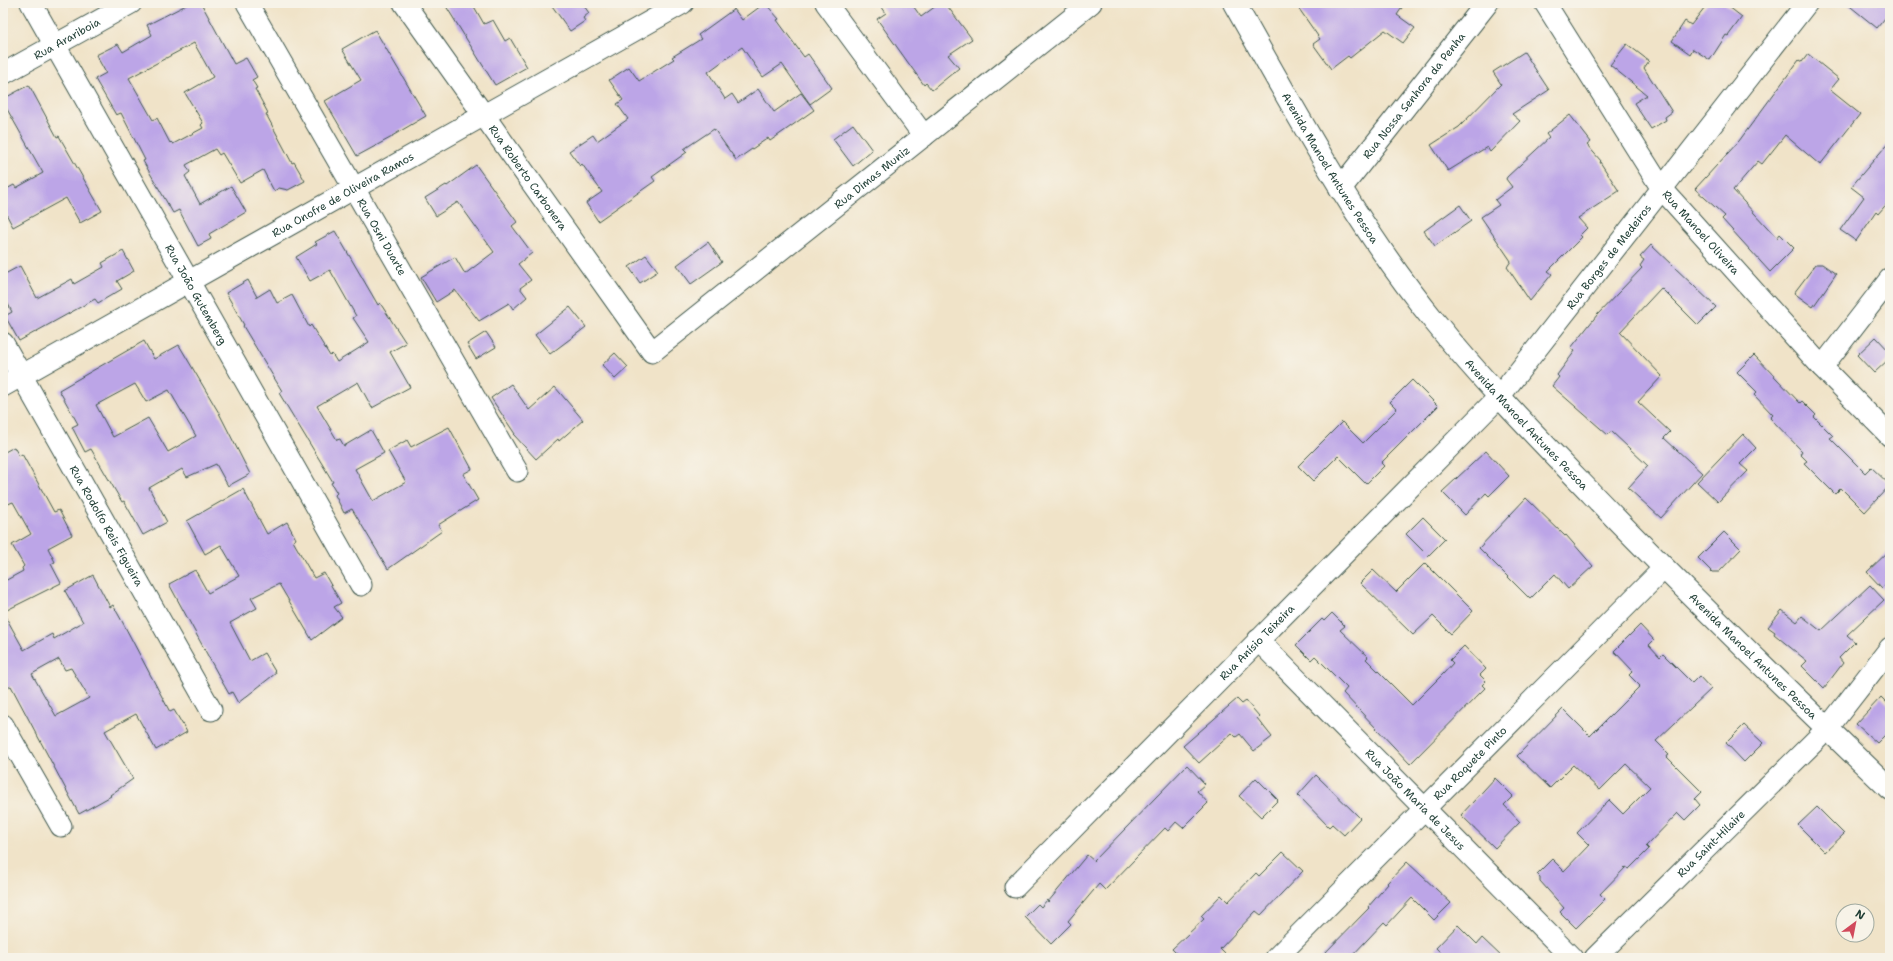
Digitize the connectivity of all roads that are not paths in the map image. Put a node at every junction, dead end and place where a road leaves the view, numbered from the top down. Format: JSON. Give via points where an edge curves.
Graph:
{"nodes":[{"id":1,"x":31,"y":3,"type":"edge"},
{"id":2,"x":131,"y":3,"type":"edge"},
{"id":3,"x":248,"y":3,"type":"edge"},
{"id":4,"x":404,"y":3,"type":"edge"},
{"id":5,"x":683,"y":3,"type":"edge"},
{"id":6,"x":826,"y":3,"type":"edge"},
{"id":7,"x":1091,"y":3,"type":"edge"},
{"id":8,"x":1234,"y":3,"type":"edge"},
{"id":9,"x":1487,"y":3,"type":"edge"},
{"id":10,"x":1545,"y":3,"type":"edge"},
{"id":11,"x":1808,"y":3,"type":"edge"},
{"id":12,"x":55,"y":45,"type":"junction"},
{"id":13,"x":3,"y":74,"type":"edge"},
{"id":14,"x":484,"y":115,"type":"junction"},
{"id":15,"x":924,"y":136,"type":"junction"},
{"id":16,"x":354,"y":188,"type":"junction"},
{"id":17,"x":1340,"y":189,"type":"junction"},
{"id":18,"x":1662,"y":189,"type":"junction"},
{"id":19,"x":1890,"y":279,"type":"edge"},
{"id":20,"x":189,"y":282,"type":"junction"},
{"id":21,"x":3,"y":343,"type":"edge"},
{"id":22,"x":652,"y":352,"type":"joint"},
{"id":23,"x":1822,"y":367,"type":"junction"},
{"id":24,"x":22,"y":376,"type":"junction"},
{"id":25,"x":3,"y":386,"type":"edge"},
{"id":26,"x":1499,"y":397,"type":"junction"},
{"id":27,"x":1890,"y":436,"type":"edge"},
{"id":28,"x":517,"y":471,"type":"dead end"},
{"id":29,"x":1664,"y":568,"type":"junction"},
{"id":30,"x":361,"y":585,"type":"dead end"},
{"id":31,"x":1258,"y":640,"type":"junction"},
{"id":32,"x":1890,"y":648,"type":"edge"},
{"id":33,"x":211,"y":710,"type":"dead end"},
{"id":34,"x":3,"y":725,"type":"edge"},
{"id":35,"x":1827,"y":729,"type":"junction"},
{"id":36,"x":1890,"y":789,"type":"edge"},
{"id":37,"x":1425,"y":809,"type":"junction"},
{"id":38,"x":61,"y":826,"type":"dead end"},
{"id":39,"x":1015,"y":887,"type":"dead end"},
{"id":40,"x":1276,"y":958,"type":"edge"},
{"id":41,"x":1572,"y":958,"type":"edge"},
{"id":42,"x":1595,"y":958,"type":"edge"}],
"edges":[{"from":1,"to":12,"type":"street","name":"Rua João Gutemberg"},
{"from":2,"to":12,"type":"street","name":"Rua Arariboia"},
{"from":3,"to":16,"type":"street","name":"Rua Osni Duarte"},
{"from":4,"to":14,"type":"street","name":"Rua Roberto Carbonera"},
{"from":5,"to":14,"type":"street","name":"Rua Onofre de Oliveira Ramos"},
{"from":6,"to":15,"type":"street"},
{"from":7,"to":15,"type":"street","name":"Rua Dimas Muniz"},
{"from":8,"to":17,"type":"main road","name":"Avenida Manoel Antunes Pessoa"},
{"from":9,"to":17,"type":"main road","name":"Rua Nossa Senhora da Penha"},
{"from":10,"to":18,"type":"street","name":"Rua Manoel Oliveira"},
{"from":11,"to":18,"type":"street","name":"Rua Borges de Medeiros"},
{"from":12,"to":13,"type":"street","name":"Rua Arariboia"},
{"from":12,"to":20,"type":"street","name":"Rua João Gutemberg"},
{"from":14,"to":16,"type":"street","name":"Rua Onofre de Oliveira Ramos"},
{"from":14,"to":22,"type":"street","name":"Rua Roberto Carbonera"},
{"from":15,"to":22,"type":"street","name":"Rua Dimas Muniz"},
{"from":16,"to":20,"type":"street","name":"Rua Onofre de Oliveira Ramos"},
{"from":16,"to":28,"type":"street","name":"Rua Osni Duarte"},
{"from":17,"to":26,"type":"main road","name":"Avenida Manoel Antunes Pessoa","via":[[1430,315]]},
{"from":18,"to":23,"type":"street","name":"Rua Manoel Oliveira"},
{"from":18,"to":26,"type":"street","name":"Rua Borges de Medeiros"},
{"from":19,"to":23,"type":"street"},
{"from":20,"to":24,"type":"street","name":"Rua Onofre de Oliveira Ramos"},
{"from":20,"to":30,"type":"street","name":"Rua João Gutemberg"},
{"from":21,"to":24,"type":"street","name":"Rua Rodolfo Reis Figueira"},
{"from":23,"to":27,"type":"street","name":"Rua Manoel Oliveira"},
{"from":24,"to":25,"type":"street","name":"Rua Onofre de Oliveira Ramos"},
{"from":24,"to":33,"type":"street","name":"Rua Rodolfo Reis Figueira"},
{"from":26,"to":29,"type":"main road","name":"Avenida Manoel Antunes Pessoa"},
{"from":26,"to":31,"type":"street","name":"Rua Anísio Teixeira"},
{"from":29,"to":35,"type":"main road","name":"Avenida Manoel Antunes Pessoa"},
{"from":29,"to":37,"type":"street","name":"Rua Roquete Pinto"},
{"from":31,"to":37,"type":"street","name":"Rua João Maria de Jesus"},
{"from":31,"to":39,"type":"street","name":"Rua Anísio Teixeira"},
{"from":32,"to":35,"type":"street","name":"Rua Saint-Hilaire"},
{"from":34,"to":38,"type":"street"},
{"from":35,"to":36,"type":"main road","name":"Avenida Manoel Antunes Pessoa"},
{"from":35,"to":42,"type":"street","name":"Rua Saint-Hilaire"},
{"from":37,"to":40,"type":"street","name":"Rua Roquete Pinto"},
{"from":37,"to":41,"type":"street","name":"Rua João Maria de Jesus"}]}
